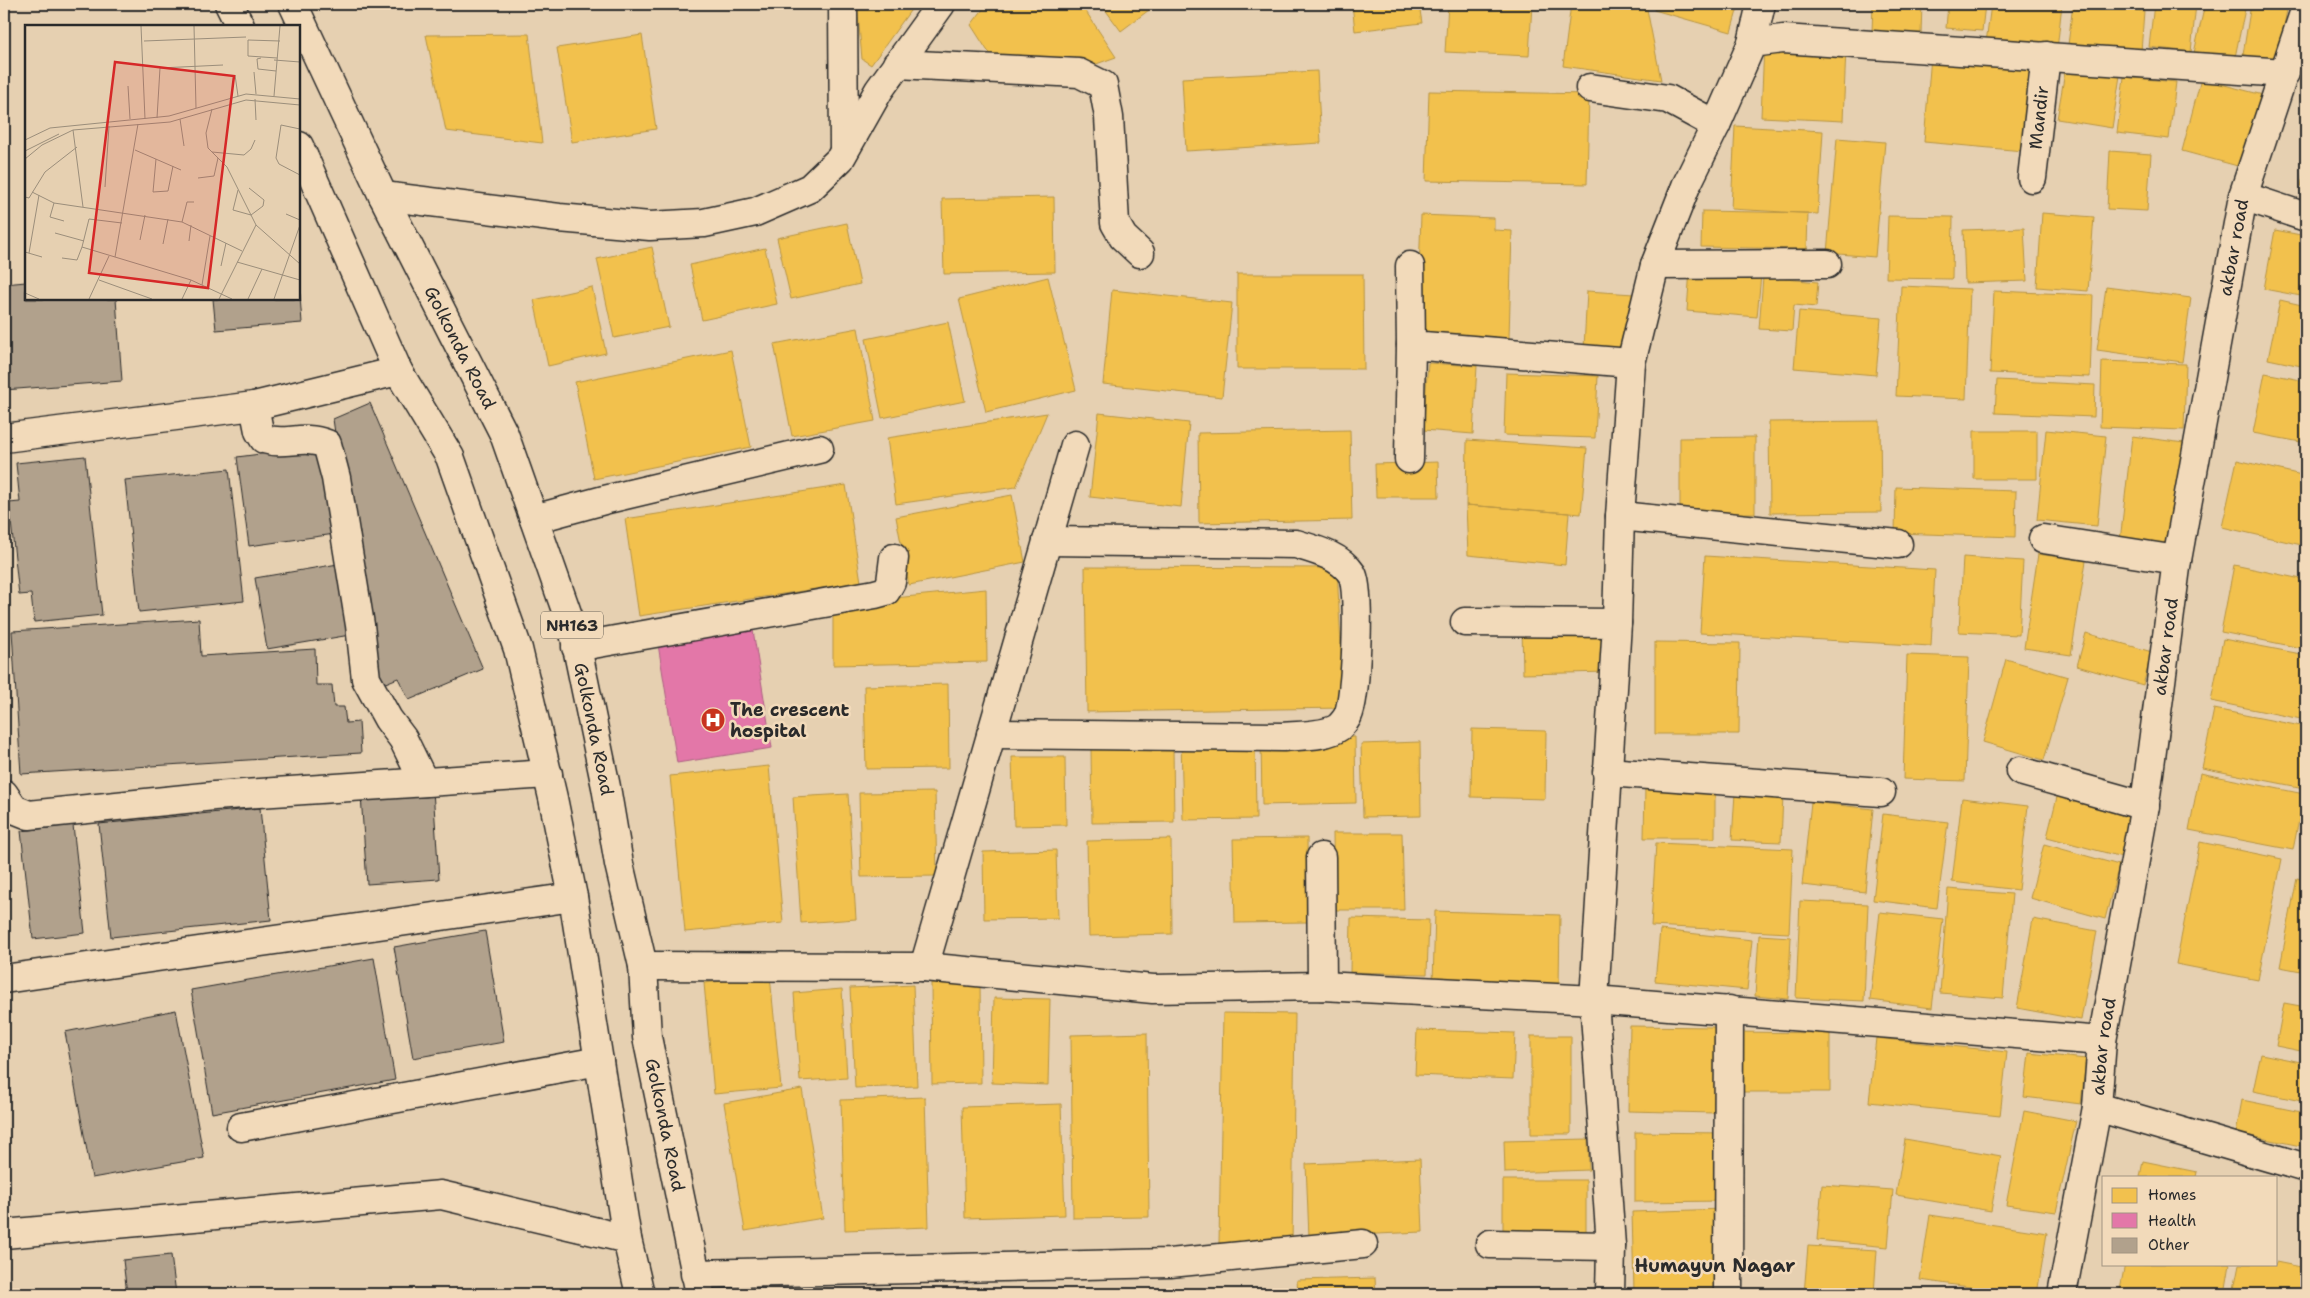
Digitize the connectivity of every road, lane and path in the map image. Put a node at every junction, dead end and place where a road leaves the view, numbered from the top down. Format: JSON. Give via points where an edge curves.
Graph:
{"nodes":[{"id":1,"x":229,"y":4,"type":"edge"},
{"id":2,"x":293,"y":4,"type":"edge"},
{"id":3,"x":843,"y":4,"type":"edge"},
{"id":4,"x":941,"y":4,"type":"edge"},
{"id":5,"x":1761,"y":4,"type":"edge"},
{"id":6,"x":2306,"y":7,"type":"edge"},
{"id":7,"x":240,"y":25,"type":"edge"},
{"id":8,"x":1752,"y":42,"type":"junction"},
{"id":9,"x":2046,"y":56,"type":"junction"},
{"id":10,"x":897,"y":64,"type":"junction"},
{"id":11,"x":2285,"y":73,"type":"junction"},
{"id":12,"x":1590,"y":88,"type":"dead end"},
{"id":13,"x":1716,"y":125,"type":"junction"},
{"id":14,"x":300,"y":148,"type":"edge"},
{"id":15,"x":844,"y":153,"type":"junction"},
{"id":16,"x":2032,"y":178,"type":"dead end"},
{"id":17,"x":383,"y":196,"type":"junction"},
{"id":18,"x":2243,"y":196,"type":"junction"},
{"id":19,"x":2306,"y":217,"type":"edge"},
{"id":20,"x":1140,"y":253,"type":"dead end"},
{"id":21,"x":1827,"y":264,"type":"dead end"},
{"id":22,"x":1655,"y":265,"type":"junction"},
{"id":23,"x":1410,"y":266,"type":"dead end"},
{"id":24,"x":1411,"y":344,"type":"junction"},
{"id":25,"x":1631,"y":363,"type":"junction"},
{"id":26,"x":398,"y":371,"type":"junction"},
{"id":27,"x":254,"y":406,"type":"junction"},
{"id":28,"x":4,"y":438,"type":"edge"},
{"id":29,"x":1075,"y":445,"type":"dead end"},
{"id":30,"x":819,"y":449,"type":"dead end"},
{"id":31,"x":1409,"y":459,"type":"dead end"},
{"id":32,"x":1620,"y":516,"type":"junction"},
{"id":33,"x":534,"y":519,"type":"junction"},
{"id":34,"x":2043,"y":539,"type":"dead end"},
{"id":35,"x":1047,"y":541,"type":"junction"},
{"id":36,"x":1898,"y":544,"type":"dead end"},
{"id":37,"x":894,"y":558,"type":"dead end"},
{"id":38,"x":2177,"y":560,"type":"junction"},
{"id":39,"x":1465,"y":622,"type":"dead end"},
{"id":40,"x":1617,"y":623,"type":"junction"},
{"id":41,"x":576,"y":646,"type":"junction"},
{"id":42,"x":991,"y":734,"type":"junction"},
{"id":43,"x":2020,"y":771,"type":"dead end"},
{"id":44,"x":1606,"y":772,"type":"junction"},
{"id":45,"x":548,"y":774,"type":"junction"},
{"id":46,"x":424,"y":782,"type":"junction"},
{"id":47,"x":1880,"y":792,"type":"dead end"},
{"id":48,"x":4,"y":794,"type":"edge"},
{"id":49,"x":2145,"y":806,"type":"junction"},
{"id":50,"x":1321,"y":856,"type":"dead end"},
{"id":51,"x":573,"y":897,"type":"junction"},
{"id":52,"x":643,"y":966,"type":"junction"},
{"id":53,"x":924,"y":966,"type":"junction"},
{"id":54,"x":4,"y":979,"type":"edge"},
{"id":55,"x":1322,"y":986,"type":"junction"},
{"id":56,"x":1594,"y":1000,"type":"junction"},
{"id":57,"x":1729,"y":1010,"type":"junction"},
{"id":58,"x":2102,"y":1041,"type":"junction"},
{"id":59,"x":599,"y":1061,"type":"junction"},
{"id":60,"x":2097,"y":1107,"type":"junction"},
{"id":61,"x":240,"y":1127,"type":"dead end"},
{"id":62,"x":2306,"y":1168,"type":"edge"},
{"id":63,"x":4,"y":1234,"type":"edge"},
{"id":64,"x":628,"y":1239,"type":"junction"},
{"id":65,"x":1363,"y":1244,"type":"dead end"},
{"id":66,"x":1490,"y":1244,"type":"dead end"},
{"id":67,"x":1611,"y":1246,"type":"junction"},
{"id":68,"x":698,"y":1284,"type":"edge"},
{"id":69,"x":640,"y":1294,"type":"edge"},
{"id":70,"x":1610,"y":1294,"type":"edge"},
{"id":71,"x":1728,"y":1294,"type":"edge"},
{"id":72,"x":2062,"y":1294,"type":"edge"}],
"edges":[{"from":1,"to":7,"type":"main road"},
{"from":2,"to":17,"type":"main road","name":"Golkonda Road","number":"NH163"},
{"from":3,"to":15,"type":"main road"},
{"from":4,"to":10,"type":"main road"},
{"from":5,"to":8,"type":"main road"},
{"from":6,"to":11,"type":"main road","name":"akbar road"},
{"from":8,"to":9,"type":"main road","via":[[1783,39]]},
{"from":8,"to":13,"type":"main road"},
{"from":9,"to":11,"type":"main road"},
{"from":9,"to":16,"type":"main road","name":"Mandir"},
{"from":10,"to":15,"type":"main road"},
{"from":10,"to":20,"type":"main road","via":[[1079,73],[1102,85],[1109,117],[1115,223],[1123,237]]},
{"from":11,"to":18,"type":"main road","name":"akbar road"},
{"from":12,"to":13,"type":"main road","via":[[1668,99]]},
{"from":13,"to":22,"type":"main road","via":[[1686,186]]},
{"from":14,"to":26,"type":"main road","number":"NH163"},
{"from":15,"to":17,"type":"main road","via":[[810,188],[755,212],[704,224],[650,226]]},
{"from":17,"to":33,"type":"main road","name":"Golkonda Road","number":"NH163","via":[[504,434]]},
{"from":18,"to":19,"type":"main road"},
{"from":18,"to":38,"type":"main road","name":"akbar road"},
{"from":21,"to":22,"type":"main road"},
{"from":22,"to":25,"type":"main road"},
{"from":23,"to":24,"type":"main road"},
{"from":24,"to":25,"type":"main road"},
{"from":24,"to":31,"type":"main road"},
{"from":25,"to":32,"type":"main road"},
{"from":26,"to":27,"type":"main road"},
{"from":26,"to":45,"type":"main road","number":"NH163","via":[[450,457],[518,649]]},
{"from":27,"to":28,"type":"main road"},
{"from":27,"to":46,"type":"main road","via":[[264,440],[278,444],[294,439],[315,440],[327,444],[360,625],[366,679],[403,739]]},
{"from":29,"to":35,"type":"main road"},
{"from":30,"to":33,"type":"main road"},
{"from":32,"to":36,"type":"main road"},
{"from":32,"to":40,"type":"main road"},
{"from":33,"to":41,"type":"main road","name":"Golkonda Road","number":"NH163"},
{"from":34,"to":38,"type":"main road"},
{"from":35,"to":42,"type":"main road"},
{"from":35,"to":42,"type":"main road","via":[[1296,544],[1324,552],[1352,575],[1357,591],[1354,687],[1348,714],[1339,727],[1322,733],[1283,737]]},
{"from":37,"to":41,"type":"main road","via":[[891,582],[886,591]]},
{"from":38,"to":49,"type":"main road","name":"akbar road"},
{"from":39,"to":40,"type":"main road"},
{"from":40,"to":44,"type":"main road"},
{"from":41,"to":52,"type":"main road","name":"Golkonda Road","number":"NH163","via":[[606,788],[618,864]]},
{"from":42,"to":53,"type":"main road"},
{"from":43,"to":49,"type":"main road"},
{"from":44,"to":47,"type":"main road"},
{"from":44,"to":56,"type":"main road"},
{"from":45,"to":46,"type":"main road"},
{"from":45,"to":51,"type":"main road","number":"NH163"},
{"from":46,"to":48,"type":"main road","via":[[214,796],[29,815],[14,809]]},
{"from":49,"to":58,"type":"main road","name":"akbar road"},
{"from":50,"to":55,"type":"main road"},
{"from":51,"to":54,"type":"main road"},
{"from":51,"to":59,"type":"main road","number":"NH163"},
{"from":52,"to":53,"type":"main road"},
{"from":52,"to":68,"type":"main road","name":"Golkonda Road","number":"NH163","via":[[647,1038]]},
{"from":53,"to":55,"type":"main road","via":[[1153,989]]},
{"from":55,"to":56,"type":"main road"},
{"from":56,"to":57,"type":"main road"},
{"from":56,"to":67,"type":"main road"},
{"from":57,"to":58,"type":"main road"},
{"from":57,"to":71,"type":"main road"},
{"from":58,"to":60,"type":"main road","name":"akbar road"},
{"from":59,"to":61,"type":"main road"},
{"from":59,"to":64,"type":"main road","number":"NH163"},
{"from":60,"to":62,"type":"main road"},
{"from":60,"to":72,"type":"main road","name":"akbar road"},
{"from":63,"to":64,"type":"main road","via":[[441,1195]]},
{"from":64,"to":69,"type":"main road","number":"NH163"},
{"from":65,"to":68,"type":"main road","via":[[1170,1263]]},
{"from":66,"to":67,"type":"main road"},
{"from":67,"to":70,"type":"main road"}]}
